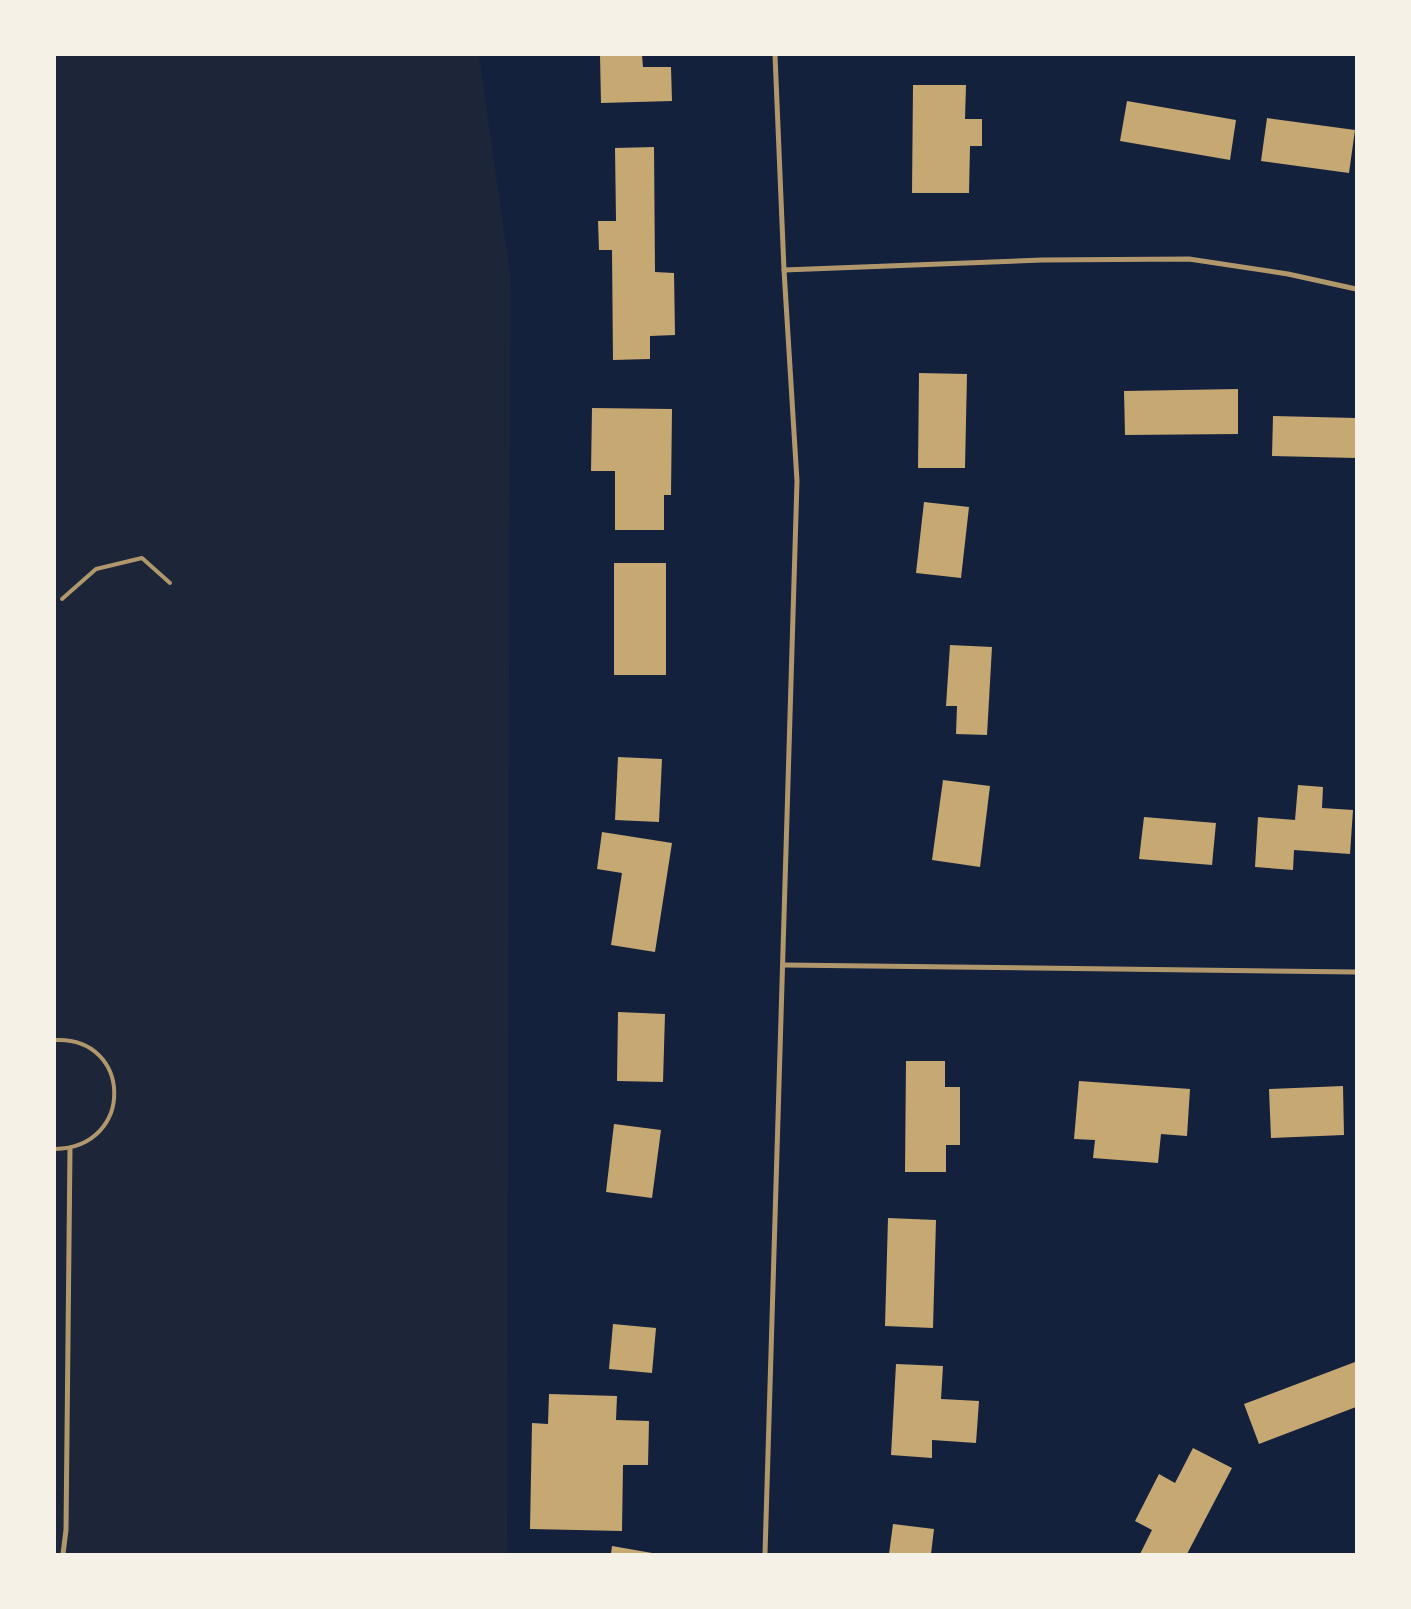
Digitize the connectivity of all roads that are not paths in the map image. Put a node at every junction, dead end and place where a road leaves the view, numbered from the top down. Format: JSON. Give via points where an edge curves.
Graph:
{"nodes":[{"id":1,"x":775,"y":55,"type":"edge"},
{"id":2,"x":784,"y":270,"type":"junction"},
{"id":3,"x":1356,"y":289,"type":"edge"},
{"id":4,"x":170,"y":583,"type":"dead end"},
{"id":5,"x":62,"y":599,"type":"dead end"},
{"id":6,"x":784,"y":965,"type":"junction"},
{"id":7,"x":1356,"y":972,"type":"edge"},
{"id":8,"x":55,"y":1040,"type":"edge"},
{"id":9,"x":70,"y":1148,"type":"junction"},
{"id":10,"x":55,"y":1149,"type":"edge"},
{"id":11,"x":63,"y":1554,"type":"edge"},
{"id":12,"x":765,"y":1554,"type":"edge"}],
"edges":[{"from":1,"to":2,"type":"street"},
{"from":2,"to":3,"type":"street","via":[[1042,260],[1189,259],[1288,274]]},
{"from":2,"to":6,"type":"street","via":[[797,481]]},
{"from":4,"to":5,"type":"lane","via":[[142,558],[96,569]]},
{"from":6,"to":7,"type":"street"},
{"from":6,"to":12,"type":"street"},
{"from":8,"to":9,"type":"lane","via":[[67,1039],[96,1052],[106,1063],[115,1093],[107,1123],[84,1144]]},
{"from":9,"to":10,"type":"lane"},
{"from":9,"to":11,"type":"street","via":[[66,1530]]}]}
